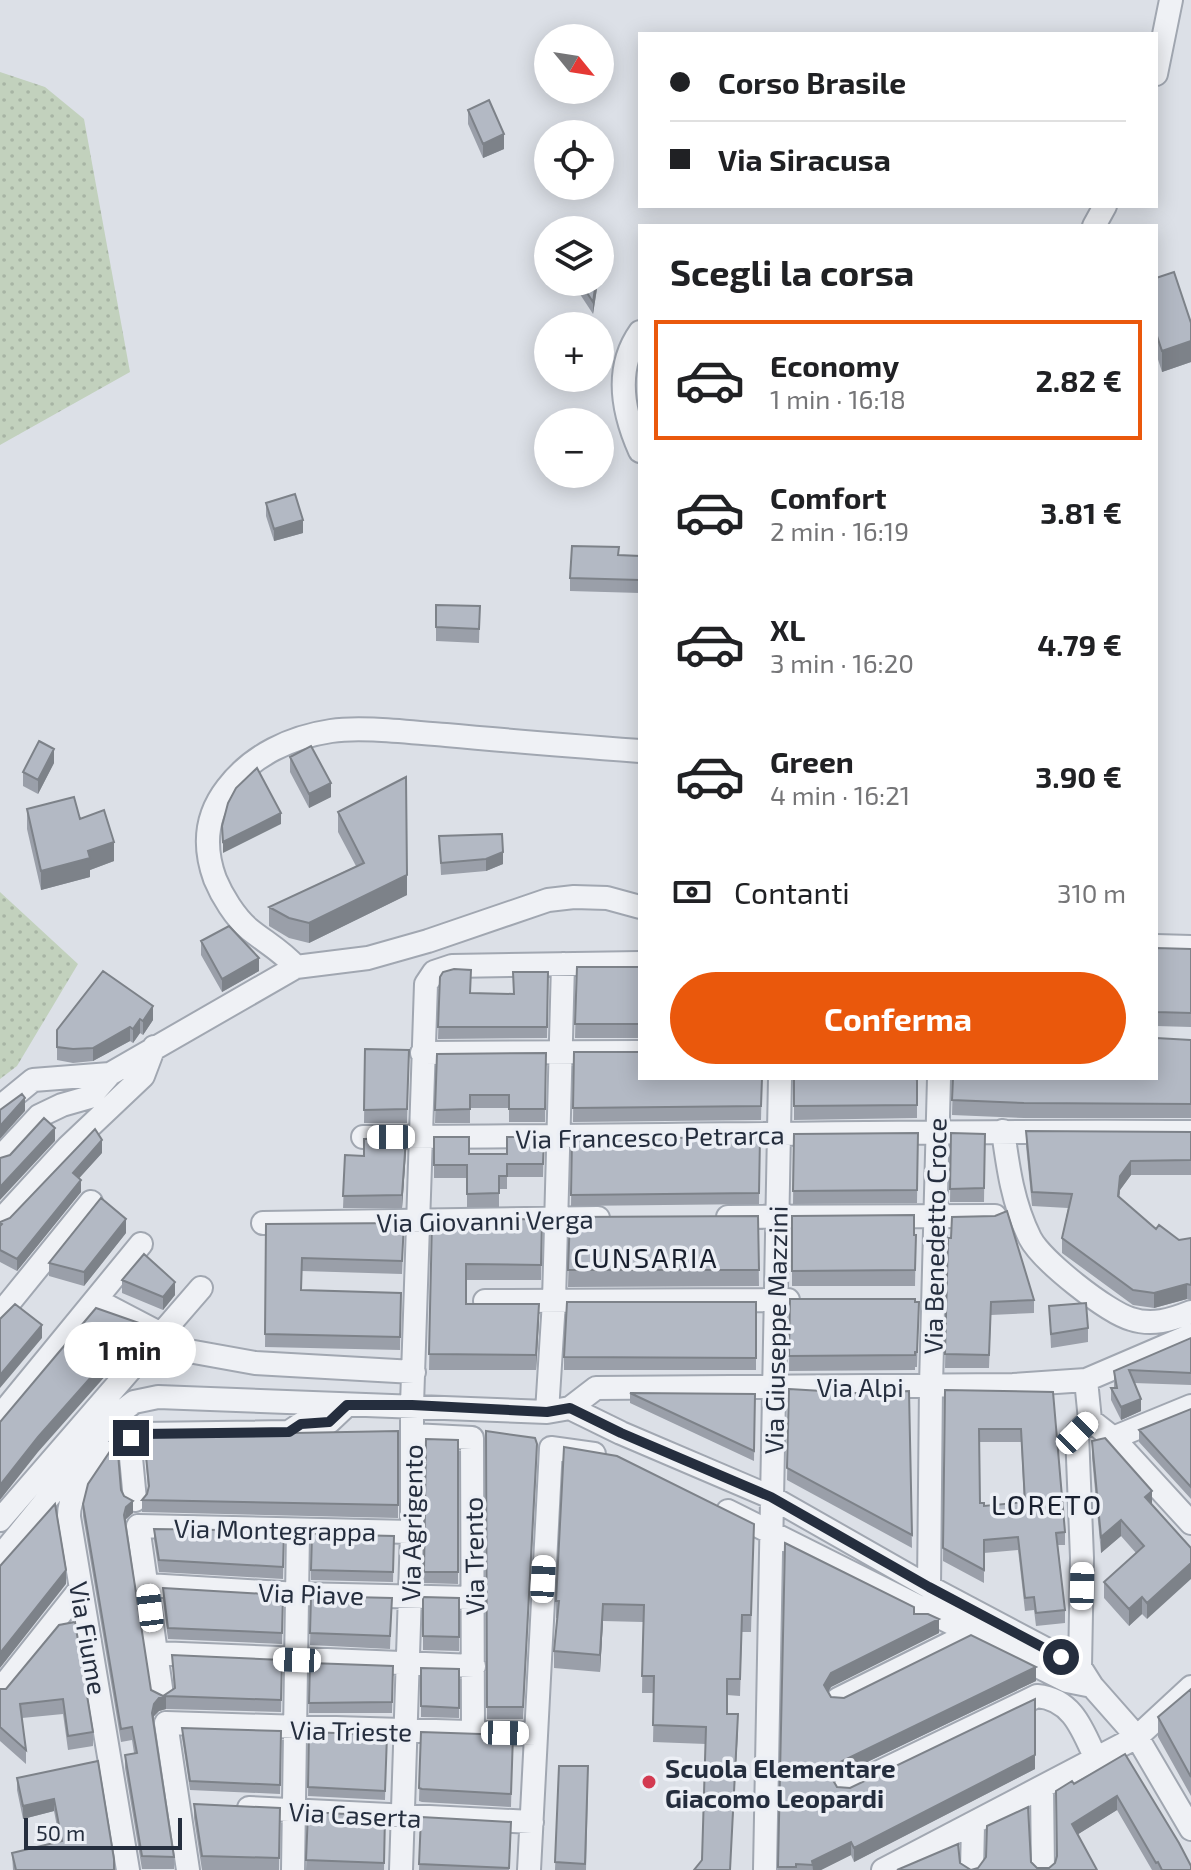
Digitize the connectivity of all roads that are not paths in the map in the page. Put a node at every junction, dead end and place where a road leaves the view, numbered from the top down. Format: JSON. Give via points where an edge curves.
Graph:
{"nodes":[{"id":1,"x":1171,"y":0,"type":"edge"},
{"id":2,"x":1158,"y":64,"type":"edge"},
{"id":3,"x":638,"y":336,"type":"edge"},
{"id":4,"x":638,"y":446,"type":"edge"},
{"id":5,"x":638,"y":751,"type":"edge"},
{"id":6,"x":638,"y":906,"type":"edge"},
{"id":7,"x":1158,"y":946,"type":"edge"},
{"id":8,"x":1191,"y":947,"type":"edge"},
{"id":9,"x":638,"y":963,"type":"edge"},
{"id":10,"x":563,"y":964,"type":"junction"},
{"id":11,"x":296,"y":967,"type":"junction"},
{"id":12,"x":154,"y":1047,"type":"junction"},
{"id":13,"x":561,"y":1052,"type":"junction"},
{"id":14,"x":638,"y":1052,"type":"edge"},
{"id":15,"x":422,"y":1053,"type":"junction"},
{"id":16,"x":110,"y":1074,"type":"junction"},
{"id":17,"x":780,"y":1080,"type":"edge"},
{"id":18,"x":938,"y":1086,"type":"edge"},
{"id":19,"x":0,"y":1107,"type":"edge"},
{"id":20,"x":937,"y":1131,"type":"junction"},
{"id":21,"x":1003,"y":1131,"type":"junction"},
{"id":22,"x":1191,"y":1132,"type":"edge"},
{"id":23,"x":779,"y":1135,"type":"junction"},
{"id":24,"x":363,"y":1137,"type":"edge"},
{"id":25,"x":420,"y":1137,"type":"junction"},
{"id":26,"x":559,"y":1137,"type":"junction"},
{"id":27,"x":0,"y":1158,"type":"edge"},
{"id":28,"x":91,"y":1202,"type":"dead end"},
{"id":29,"x":935,"y":1215,"type":"junction"},
{"id":30,"x":777,"y":1216,"type":"junction"},
{"id":31,"x":995,"y":1216,"type":"edge"},
{"id":32,"x":714,"y":1217,"type":"edge"},
{"id":33,"x":619,"y":1218,"type":"edge"},
{"id":34,"x":556,"y":1219,"type":"junction"},
{"id":35,"x":417,"y":1220,"type":"junction"},
{"id":36,"x":0,"y":1221,"type":"edge"},
{"id":37,"x":263,"y":1223,"type":"edge"},
{"id":38,"x":141,"y":1244,"type":"dead end"},
{"id":39,"x":201,"y":1288,"type":"dead end"},
{"id":40,"x":96,"y":1300,"type":"junction"},
{"id":41,"x":776,"y":1300,"type":"junction"},
{"id":42,"x":807,"y":1300,"type":"edge"},
{"id":43,"x":485,"y":1301,"type":"edge"},
{"id":44,"x":554,"y":1301,"type":"junction"},
{"id":45,"x":1191,"y":1312,"type":"edge"},
{"id":46,"x":0,"y":1314,"type":"edge"},
{"id":47,"x":161,"y":1334,"type":"junction"},
{"id":48,"x":1191,"y":1335,"type":"edge"},
{"id":49,"x":414,"y":1372,"type":"junction"},
{"id":50,"x":1086,"y":1380,"type":"junction"},
{"id":51,"x":931,"y":1385,"type":"junction"},
{"id":52,"x":774,"y":1387,"type":"junction"},
{"id":53,"x":347,"y":1405,"type":"junction"},
{"id":54,"x":412,"y":1405,"type":"junction"},
{"id":55,"x":1191,"y":1406,"type":"edge"},
{"id":56,"x":570,"y":1408,"type":"junction"},
{"id":57,"x":547,"y":1412,"type":"junction"},
{"id":58,"x":0,"y":1416,"type":"edge"},
{"id":59,"x":114,"y":1417,"type":"junction"},
{"id":60,"x":1090,"y":1420,"type":"junction"},
{"id":61,"x":412,"y":1435,"type":"junction"},
{"id":62,"x":1113,"y":1438,"type":"junction"},
{"id":63,"x":621,"y":1459,"type":"edge"},
{"id":64,"x":771,"y":1497,"type":"junction"},
{"id":65,"x":135,"y":1500,"type":"edge"},
{"id":66,"x":711,"y":1503,"type":"edge"},
{"id":67,"x":0,"y":1520,"type":"edge"},
{"id":68,"x":1191,"y":1523,"type":"edge"},
{"id":69,"x":298,"y":1531,"type":"junction"},
{"id":70,"x":412,"y":1532,"type":"junction"},
{"id":71,"x":771,"y":1533,"type":"junction"},
{"id":72,"x":0,"y":1557,"type":"edge"},
{"id":73,"x":147,"y":1585,"type":"junction"},
{"id":74,"x":929,"y":1587,"type":"junction"},
{"id":75,"x":81,"y":1588,"type":"junction"},
{"id":76,"x":298,"y":1594,"type":"junction"},
{"id":77,"x":410,"y":1595,"type":"junction"},
{"id":78,"x":474,"y":1598,"type":"junction"},
{"id":79,"x":971,"y":1633,"type":"junction"},
{"id":80,"x":156,"y":1653,"type":"junction"},
{"id":81,"x":297,"y":1660,"type":"junction"},
{"id":82,"x":407,"y":1664,"type":"junction"},
{"id":83,"x":474,"y":1666,"type":"junction"},
{"id":84,"x":1086,"y":1676,"type":"junction"},
{"id":85,"x":1191,"y":1687,"type":"edge"},
{"id":86,"x":0,"y":1690,"type":"edge"},
{"id":87,"x":162,"y":1695,"type":"edge"},
{"id":88,"x":838,"y":1699,"type":"edge"},
{"id":89,"x":295,"y":1729,"type":"junction"},
{"id":90,"x":405,"y":1731,"type":"junction"},
{"id":91,"x":473,"y":1733,"type":"junction"},
{"id":92,"x":536,"y":1734,"type":"junction"},
{"id":93,"x":1137,"y":1737,"type":"junction"},
{"id":94,"x":1096,"y":1759,"type":"junction"},
{"id":95,"x":1042,"y":1788,"type":"junction"},
{"id":96,"x":844,"y":1789,"type":"edge"},
{"id":97,"x":178,"y":1803,"type":"junction"},
{"id":98,"x":294,"y":1811,"type":"junction"},
{"id":99,"x":402,"y":1816,"type":"junction"},
{"id":100,"x":532,"y":1822,"type":"junction"},
{"id":101,"x":973,"y":1825,"type":"junction"},
{"id":102,"x":1191,"y":1829,"type":"edge"},
{"id":103,"x":896,"y":1867,"type":"edge"},
{"id":104,"x":128,"y":1870,"type":"edge"},
{"id":105,"x":188,"y":1870,"type":"edge"},
{"id":106,"x":293,"y":1870,"type":"edge"},
{"id":107,"x":401,"y":1870,"type":"edge"},
{"id":108,"x":529,"y":1870,"type":"edge"},
{"id":109,"x":765,"y":1870,"type":"edge"},
{"id":110,"x":972,"y":1870,"type":"edge"},
{"id":111,"x":1043,"y":1870,"type":"edge"}],
"edges":[{"from":1,"to":2,"type":"street"},
{"from":3,"to":4,"type":"street","via":[[622,379]]},
{"from":5,"to":11,"type":"street","via":[[332,731],[265,754],[219,798],[206,835],[215,878],[233,909]]},
{"from":6,"to":11,"type":"street","via":[[607,898],[548,900],[368,958]]},
{"from":7,"to":8,"type":"street"},
{"from":9,"to":10,"type":"street"},
{"from":10,"to":13,"type":"street"},
{"from":10,"to":15,"type":"street","name":"Via Agrigento","via":[[452,966],[434,972],[426,984]]},
{"from":11,"to":12,"type":"street"},
{"from":12,"to":16,"type":"street"},
{"from":12,"to":36,"type":"street","via":[[143,1076]]},
{"from":13,"to":14,"type":"street"},
{"from":13,"to":15,"type":"street"},
{"from":13,"to":26,"type":"street"},
{"from":15,"to":25,"type":"street","name":"Via Agrigento"},
{"from":16,"to":19,"type":"street","via":[[33,1080]]},
{"from":16,"to":27,"type":"street","via":[[90,1097],[39,1116]]},
{"from":17,"to":23,"type":"street","name":"Via Giuseppe Mazzini"},
{"from":18,"to":20,"type":"street","name":"Via Benedetto Croce"},
{"from":20,"to":21,"type":"street","name":"Via Francesco Petrarca"},
{"from":20,"to":23,"type":"street","name":"Via Francesco Petrarca"},
{"from":20,"to":29,"type":"street","name":"Via Benedetto Croce"},
{"from":21,"to":22,"type":"street","name":"Via Francesco Petrarca"},
{"from":21,"to":45,"type":"street","via":[[1010,1185],[1031,1239],[1053,1266],[1129,1319],[1163,1322]]},
{"from":23,"to":26,"type":"street","name":"Via Francesco Petrarca"},
{"from":23,"to":30,"type":"street","name":"Via Giuseppe Mazzini"},
{"from":24,"to":25,"type":"street","name":"Via Francesco Petrarca"},
{"from":25,"to":26,"type":"street","name":"Via Francesco Petrarca"},
{"from":25,"to":35,"type":"street","name":"Via Agrigento"},
{"from":26,"to":34,"type":"street"},
{"from":28,"to":46,"type":"street"},
{"from":29,"to":30,"type":"street"},
{"from":29,"to":31,"type":"street"},
{"from":29,"to":51,"type":"street","name":"Via Benedetto Croce","via":[[925,1300]]},
{"from":30,"to":32,"type":"street"},
{"from":30,"to":41,"type":"street","name":"Via Giuseppe Mazzini"},
{"from":33,"to":34,"type":"street","name":"Via Giovanni Verga"},
{"from":34,"to":35,"type":"street","name":"Via Giovanni Verga"},
{"from":34,"to":44,"type":"street"},
{"from":35,"to":37,"type":"street","name":"Via Giovanni Verga"},
{"from":35,"to":49,"type":"street","name":"Via Agrigento"},
{"from":38,"to":40,"type":"street"},
{"from":39,"to":47,"type":"street"},
{"from":40,"to":47,"type":"street"},
{"from":40,"to":58,"type":"street"},
{"from":41,"to":42,"type":"street"},
{"from":41,"to":44,"type":"street"},
{"from":41,"to":52,"type":"street","name":"Via Giuseppe Mazzini"},
{"from":43,"to":44,"type":"street"},
{"from":44,"to":57,"type":"street"},
{"from":47,"to":49,"type":"street","via":[[183,1350],[255,1363]]},
{"from":47,"to":67,"type":"street"},
{"from":48,"to":50,"type":"street","name":"Via Alpi"},
{"from":49,"to":54,"type":"street","name":"Via Agrigento"},
{"from":50,"to":51,"type":"street","name":"Via Alpi"},
{"from":50,"to":60,"type":"street"},
{"from":51,"to":52,"type":"street","name":"Via Alpi"},
{"from":51,"to":74,"type":"street","name":"Via Benedetto Croce"},
{"from":52,"to":56,"type":"street","name":"Via Alpi","via":[[596,1388]]},
{"from":52,"to":64,"type":"street","name":"Via Giuseppe Mazzini"},
{"from":53,"to":54,"type":"street"},
{"from":53,"to":59,"type":"street","via":[[158,1397],[134,1402]]},
{"from":53,"to":65,"type":"street","via":[[329,1422],[301,1424],[289,1432],[131,1438]]},
{"from":54,"to":57,"type":"street"},
{"from":54,"to":61,"type":"street","name":"Via Agrigento"},
{"from":55,"to":62,"type":"street"},
{"from":56,"to":57,"type":"street"},
{"from":56,"to":64,"type":"street"},
{"from":59,"to":72,"type":"street"},
{"from":59,"to":75,"type":"street","name":"Via Fiume","via":[[109,1439],[68,1506]]},
{"from":60,"to":62,"type":"street"},
{"from":60,"to":84,"type":"street","via":[[1077,1433]]},
{"from":61,"to":70,"type":"street","name":"Via Agrigento"},
{"from":61,"to":78,"type":"street","name":"Via Trento","via":[[472,1438]]},
{"from":62,"to":68,"type":"street"},
{"from":63,"to":92,"type":"street","via":[[551,1448]]},
{"from":64,"to":71,"type":"street","name":"Via Giuseppe Mazzini"},
{"from":64,"to":74,"type":"street"},
{"from":66,"to":71,"type":"street"},
{"from":69,"to":70,"type":"street","name":"Via Montegrappa"},
{"from":69,"to":73,"type":"street","name":"Via Montegrappa","via":[[138,1526]]},
{"from":69,"to":76,"type":"street"},
{"from":70,"to":77,"type":"street","name":"Via Agrigento"},
{"from":71,"to":79,"type":"street"},
{"from":71,"to":109,"type":"street","name":"Via Giuseppe Mazzini"},
{"from":73,"to":76,"type":"street","name":"Via Piave"},
{"from":73,"to":80,"type":"street"},
{"from":74,"to":84,"type":"street"},
{"from":75,"to":86,"type":"street"},
{"from":75,"to":104,"type":"street","name":"Via Fiume"},
{"from":76,"to":77,"type":"street","name":"Via Piave"},
{"from":76,"to":81,"type":"street"},
{"from":77,"to":78,"type":"street","name":"Via Piave"},
{"from":77,"to":82,"type":"street","name":"Via Agrigento"},
{"from":78,"to":83,"type":"street","name":"Via Trento"},
{"from":79,"to":84,"type":"street","via":[[1067,1681]]},
{"from":79,"to":88,"type":"street"},
{"from":80,"to":81,"type":"street"},
{"from":80,"to":87,"type":"street"},
{"from":81,"to":82,"type":"street"},
{"from":81,"to":89,"type":"street"},
{"from":82,"to":83,"type":"street"},
{"from":82,"to":90,"type":"street","name":"Via Agrigento"},
{"from":83,"to":91,"type":"street","name":"Via Trento"},
{"from":84,"to":93,"type":"street"},
{"from":85,"to":93,"type":"street"},
{"from":89,"to":90,"type":"street","name":"Via Trieste"},
{"from":89,"to":97,"type":"street","name":"Via Trieste","via":[[166,1723]]},
{"from":89,"to":98,"type":"street"},
{"from":90,"to":91,"type":"street","name":"Via Trieste"},
{"from":90,"to":99,"type":"street","name":"Via Agrigento"},
{"from":91,"to":92,"type":"street","name":"Via Trieste"},
{"from":92,"to":100,"type":"street"},
{"from":93,"to":94,"type":"street"},
{"from":93,"to":102,"type":"street"},
{"from":94,"to":95,"type":"street"},
{"from":94,"to":96,"type":"street","via":[[1071,1711],[1047,1697],[1027,1699]]},
{"from":95,"to":101,"type":"street"},
{"from":95,"to":111,"type":"street"},
{"from":97,"to":98,"type":"street","name":"Via Caserta"},
{"from":97,"to":105,"type":"street"},
{"from":98,"to":99,"type":"street","name":"Via Caserta"},
{"from":98,"to":106,"type":"street"},
{"from":99,"to":100,"type":"street","name":"Via Caserta"},
{"from":99,"to":107,"type":"street","name":"Via Agrigento"},
{"from":100,"to":108,"type":"street"},
{"from":101,"to":103,"type":"street"},
{"from":101,"to":110,"type":"street"}]}
